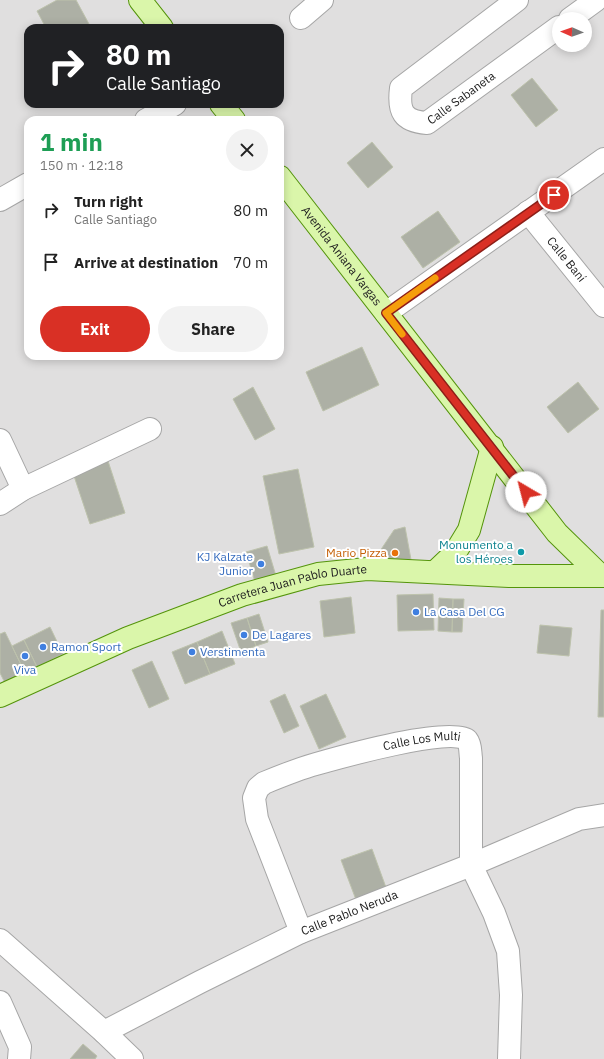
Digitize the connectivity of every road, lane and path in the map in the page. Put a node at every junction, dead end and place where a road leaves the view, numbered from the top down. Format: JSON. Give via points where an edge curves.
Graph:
{"nodes":[{"id":1,"x":140,"y":0,"type":"edge"},
{"id":2,"x":322,"y":0,"type":"edge"},
{"id":3,"x":517,"y":0,"type":"edge"},
{"id":4,"x":596,"y":0,"type":"edge"},
{"id":5,"x":580,"y":12,"type":"edge"},
{"id":6,"x":301,"y":18,"type":"dead end"},
{"id":7,"x":159,"y":24,"type":"edge"},
{"id":8,"x":552,"y":32,"type":"edge"},
{"id":9,"x":168,"y":108,"type":"edge"},
{"id":10,"x":224,"y":108,"type":"edge"},
{"id":11,"x":153,"y":116,"type":"edge"},
{"id":12,"x":231,"y":116,"type":"edge"},
{"id":13,"x":604,"y":159,"type":"edge"},
{"id":14,"x":284,"y":182,"type":"edge"},
{"id":15,"x":24,"y":186,"type":"edge"},
{"id":16,"x":0,"y":200,"type":"edge"},
{"id":17,"x":528,"y":212,"type":"junction"},
{"id":18,"x":604,"y":306,"type":"edge"},
{"id":19,"x":386,"y":313,"type":"junction"},
{"id":20,"x":150,"y":429,"type":"dead end"},
{"id":21,"x":0,"y":440,"type":"edge"},
{"id":22,"x":492,"y":448,"type":"junction"},
{"id":23,"x":23,"y":490,"type":"junction"},
{"id":24,"x":0,"y":504,"type":"edge"},
{"id":25,"x":436,"y":572,"type":"junction"},
{"id":26,"x":602,"y":575,"type":"edge"},
{"id":27,"x":0,"y":696,"type":"edge"},
{"id":28,"x":604,"y":815,"type":"edge"},
{"id":29,"x":471,"y":865,"type":"junction"},
{"id":30,"x":301,"y":932,"type":"junction"},
{"id":31,"x":0,"y":940,"type":"edge"},
{"id":32,"x":0,"y":1002,"type":"edge"},
{"id":33,"x":104,"y":1032,"type":"junction"},
{"id":34,"x":19,"y":1059,"type":"edge"},
{"id":35,"x":132,"y":1059,"type":"edge"},
{"id":36,"x":509,"y":1059,"type":"edge"}],
"edges":[{"from":1,"to":7,"type":"main road"},
{"from":2,"to":6,"type":"street"},
{"from":3,"to":8,"type":"street","name":"Calle Sabaneta","via":[[400,88],[399,102],[403,115],[414,122],[427,123]]},
{"from":4,"to":5,"type":"street"},
{"from":9,"to":11,"type":"street"},
{"from":10,"to":12,"type":"main road"},
{"from":13,"to":17,"type":"street"},
{"from":14,"to":19,"type":"main road","name":"Avenida Aniana Vargas"},
{"from":15,"to":16,"type":"street"},
{"from":17,"to":18,"type":"street","name":"Calle Baní"},
{"from":17,"to":19,"type":"street"},
{"from":19,"to":22,"type":"main road","name":"Avenida Aniana Vargas"},
{"from":20,"to":23,"type":"street"},
{"from":21,"to":23,"type":"street"},
{"from":22,"to":25,"type":"main road","via":[[469,530],[455,553]]},
{"from":22,"to":26,"type":"main road","name":"Avenida Aniana Vargas","via":[[558,533]]},
{"from":23,"to":24,"type":"street"},
{"from":25,"to":26,"type":"main road","name":"Carretera Juan Pablo Duarte","via":[[509,576]]},
{"from":25,"to":27,"type":"main road","name":"Carretera Juan Pablo Duarte","via":[[367,569],[318,574],[242,595],[128,638]]},
{"from":28,"to":29,"type":"street","name":"Calle Pablo Neruda","via":[[579,819]]},
{"from":29,"to":30,"type":"street","name":"Calle Pablo Neruda"},
{"from":29,"to":30,"type":"street","name":"Calle Los Multi","via":[[470,753],[467,740],[461,737],[427,738],[390,745],[314,764],[264,783],[258,788],[254,798],[255,814]]},
{"from":29,"to":36,"type":"street","name":"Calle Los Multi","via":[[494,913],[508,951],[512,995]]},
{"from":30,"to":33,"type":"street","name":"Calle Pablo Neruda"},
{"from":31,"to":33,"type":"street"},
{"from":32,"to":34,"type":"street","via":[[20,1047]]},
{"from":33,"to":35,"type":"street"}]}
